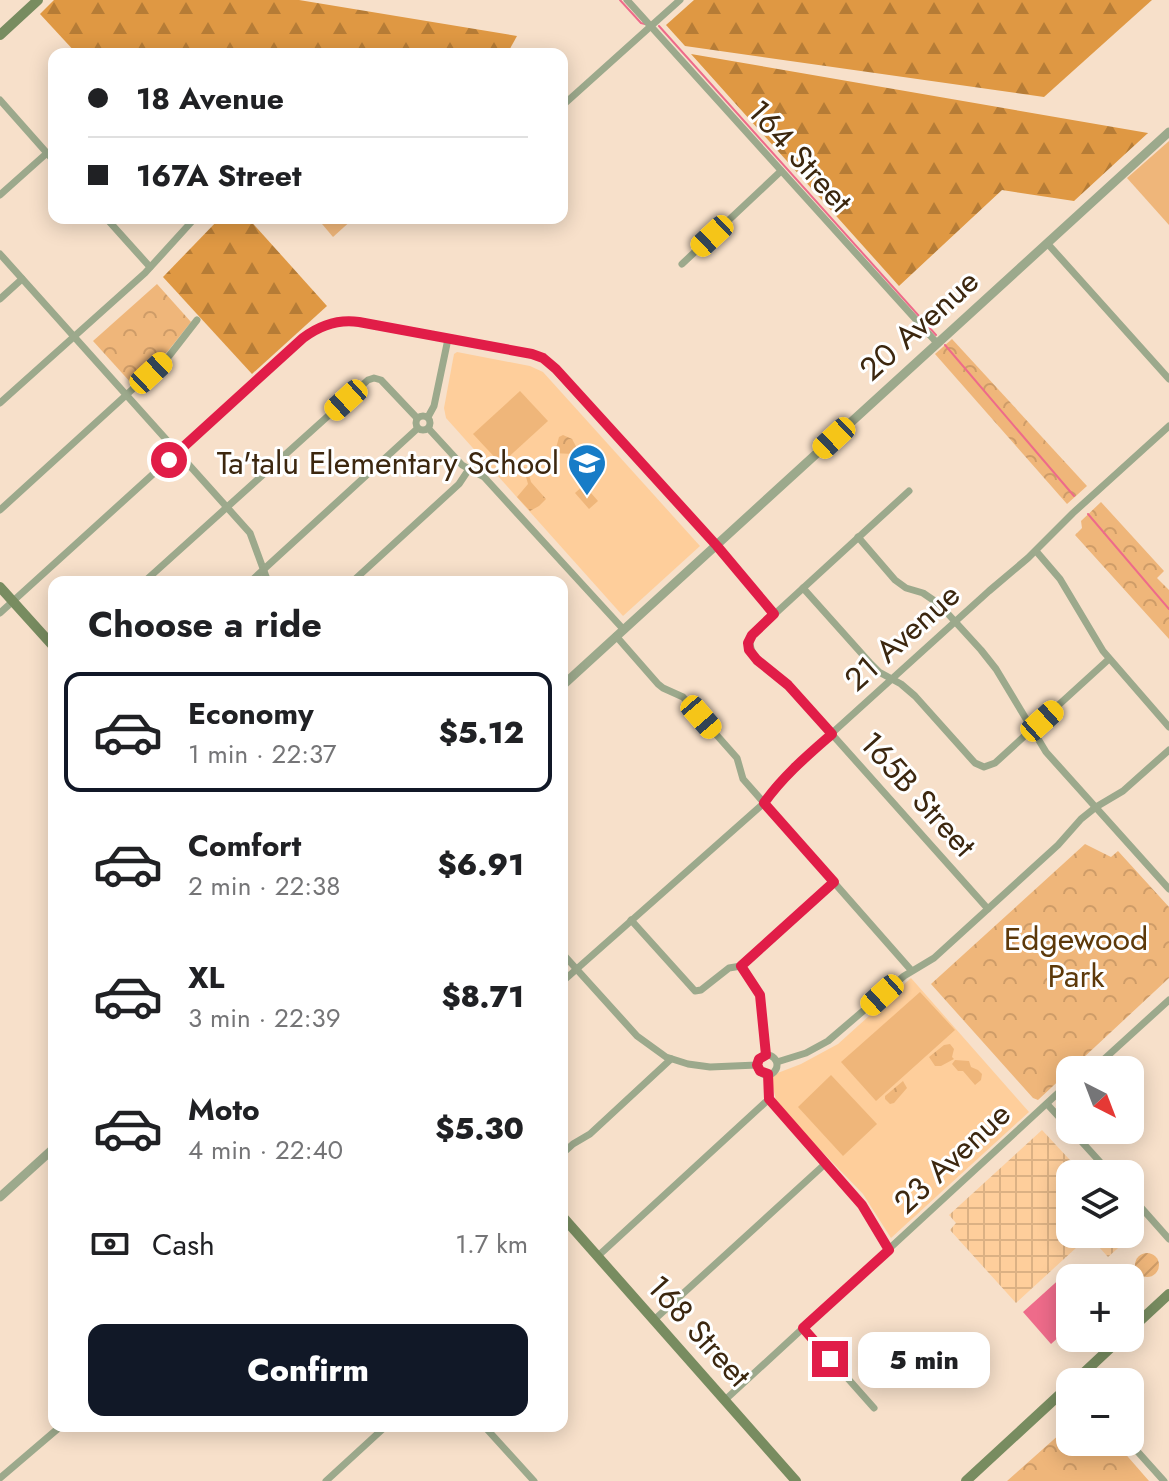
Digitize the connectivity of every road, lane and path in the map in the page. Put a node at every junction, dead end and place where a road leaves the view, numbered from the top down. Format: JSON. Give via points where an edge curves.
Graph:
{"nodes":[{"id":1,"x":38,"y":0,"type":"edge"},
{"id":2,"x":627,"y":0,"type":"edge"},
{"id":3,"x":680,"y":0,"type":"edge"},
{"id":4,"x":651,"y":26,"type":"junction"},
{"id":5,"x":0,"y":35,"type":"edge"},
{"id":6,"x":0,"y":100,"type":"edge"},
{"id":7,"x":568,"y":101,"type":"edge"},
{"id":8,"x":1169,"y":132,"type":"edge"},
{"id":9,"x":47,"y":153,"type":"joint"},
{"id":10,"x":781,"y":171,"type":"junction"},
{"id":11,"x":0,"y":195,"type":"edge"},
{"id":12,"x":111,"y":224,"type":"edge"},
{"id":13,"x":189,"y":224,"type":"edge"},
{"id":14,"x":1047,"y":243,"type":"junction"},
{"id":15,"x":0,"y":254,"type":"edge"},
{"id":16,"x":682,"y":264,"type":"dead end"},
{"id":17,"x":150,"y":267,"type":"junction"},
{"id":18,"x":22,"y":279,"type":"junction"},
{"id":19,"x":0,"y":299,"type":"edge"},
{"id":20,"x":197,"y":320,"type":"dead end"},
{"id":21,"x":73,"y":336,"type":"junction"},
{"id":22,"x":448,"y":339,"type":"junction"},
{"id":23,"x":937,"y":343,"type":"junction"},
{"id":24,"x":1169,"y":379,"type":"edge"},
{"id":25,"x":126,"y":396,"type":"junction"},
{"id":26,"x":0,"y":403,"type":"edge"},
{"id":27,"x":428,"y":417,"type":"junction"},
{"id":28,"x":417,"y":418,"type":"junction"},
{"id":29,"x":1169,"y":426,"type":"edge"},
{"id":30,"x":418,"y":428,"type":"junction"},
{"id":31,"x":428,"y":428,"type":"junction"},
{"id":32,"x":177,"y":452,"type":"junction"},
{"id":33,"x":469,"y":469,"type":"junction"},
{"id":34,"x":909,"y":491,"type":"dead end"},
{"id":35,"x":227,"y":507,"type":"junction"},
{"id":36,"x":0,"y":510,"type":"edge"},
{"id":37,"x":858,"y":537,"type":"junction"},
{"id":38,"x":717,"y":546,"type":"junction"},
{"id":39,"x":1036,"y":551,"type":"junction"},
{"id":40,"x":263,"y":569,"type":"junction"},
{"id":41,"x":151,"y":576,"type":"edge"},
{"id":42,"x":256,"y":576,"type":"edge"},
{"id":43,"x":266,"y":576,"type":"edge"},
{"id":44,"x":359,"y":576,"type":"edge"},
{"id":45,"x":0,"y":587,"type":"edge"},
{"id":46,"x":803,"y":588,"type":"junction"},
{"id":47,"x":13,"y":601,"type":"junction"},
{"id":48,"x":0,"y":613,"type":"edge"},
{"id":49,"x":774,"y":614,"type":"junction"},
{"id":50,"x":956,"y":622,"type":"junction"},
{"id":51,"x":620,"y":633,"type":"junction"},
{"id":52,"x":48,"y":640,"type":"edge"},
{"id":53,"x":1109,"y":659,"type":"junction"},
{"id":54,"x":892,"y":679,"type":"junction"},
{"id":55,"x":568,"y":681,"type":"edge"},
{"id":56,"x":1169,"y":727,"type":"edge"},
{"id":57,"x":1032,"y":729,"type":"junction"},
{"id":58,"x":832,"y":734,"type":"junction"},
{"id":59,"x":1169,"y":750,"type":"edge"},
{"id":60,"x":764,"y":803,"type":"junction"},
{"id":61,"x":1096,"y":807,"type":"junction"},
{"id":62,"x":834,"y":882,"type":"junction"},
{"id":63,"x":1169,"y":889,"type":"edge"},
{"id":64,"x":988,"y":909,"type":"junction"},
{"id":65,"x":631,"y":920,"type":"junction"},
{"id":66,"x":568,"y":960,"type":"edge"},
{"id":67,"x":741,"y":966,"type":"junction"},
{"id":68,"x":576,"y":969,"type":"junction"},
{"id":69,"x":911,"y":970,"type":"junction"},
{"id":70,"x":568,"y":976,"type":"edge"},
{"id":71,"x":1169,"y":1000,"type":"edge"},
{"id":72,"x":766,"y":1055,"type":"junction"},
{"id":73,"x":1107,"y":1056,"type":"edge"},
{"id":74,"x":671,"y":1059,"type":"junction"},
{"id":75,"x":777,"y":1062,"type":"junction"},
{"id":76,"x":757,"y":1065,"type":"junction"},
{"id":77,"x":768,"y":1074,"type":"junction"},
{"id":78,"x":1056,"y":1095,"type":"edge"},
{"id":79,"x":769,"y":1099,"type":"junction"},
{"id":80,"x":1047,"y":1104,"type":"junction"},
{"id":81,"x":1056,"y":1113,"type":"edge"},
{"id":82,"x":1084,"y":1144,"type":"edge"},
{"id":83,"x":568,"y":1149,"type":"edge"},
{"id":84,"x":48,"y":1153,"type":"edge"},
{"id":85,"x":1099,"y":1160,"type":"edge"},
{"id":86,"x":825,"y":1164,"type":"junction"},
{"id":87,"x":0,"y":1197,"type":"edge"},
{"id":88,"x":1144,"y":1211,"type":"edge"},
{"id":89,"x":568,"y":1223,"type":"edge"},
{"id":90,"x":1169,"y":1239,"type":"edge"},
{"id":91,"x":889,"y":1250,"type":"junction"},
{"id":92,"x":598,"y":1256,"type":"junction"},
{"id":93,"x":1169,"y":1294,"type":"edge"},
{"id":94,"x":1144,"y":1317,"type":"edge"},
{"id":95,"x":654,"y":1320,"type":"junction"},
{"id":96,"x":803,"y":1328,"type":"junction"},
{"id":97,"x":1106,"y":1352,"type":"edge"},
{"id":98,"x":1089,"y":1368,"type":"edge"},
{"id":99,"x":1056,"y":1398,"type":"edge"},
{"id":100,"x":725,"y":1400,"type":"junction"},
{"id":101,"x":874,"y":1408,"type":"dead end"},
{"id":102,"x":54,"y":1432,"type":"edge"},
{"id":103,"x":379,"y":1432,"type":"edge"},
{"id":104,"x":489,"y":1432,"type":"edge"},
{"id":105,"x":1142,"y":1456,"type":"edge"},
{"id":106,"x":0,"y":1478,"type":"edge"},
{"id":107,"x":326,"y":1481,"type":"edge"},
{"id":108,"x":534,"y":1481,"type":"edge"},
{"id":109,"x":796,"y":1481,"type":"edge"},
{"id":110,"x":966,"y":1481,"type":"edge"},
{"id":111,"x":1164,"y":1481,"type":"edge"}],
"edges":[{"from":1,"to":5,"type":"main road"},
{"from":2,"to":4,"type":"street","name":"164 Street"},
{"from":3,"to":4,"type":"street"},
{"from":4,"to":7,"type":"street"},
{"from":4,"to":10,"type":"street","name":"164 Street"},
{"from":6,"to":9,"type":"street"},
{"from":8,"to":14,"type":"street","name":"20 Avenue"},
{"from":9,"to":11,"type":"street"},
{"from":10,"to":16,"type":"street"},
{"from":10,"to":23,"type":"street","name":"164 Street"},
{"from":12,"to":17,"type":"street"},
{"from":13,"to":17,"type":"street"},
{"from":14,"to":23,"type":"street","name":"20 Avenue"},
{"from":14,"to":24,"type":"street"},
{"from":15,"to":18,"type":"street"},
{"from":17,"to":21,"type":"street"},
{"from":18,"to":19,"type":"street"},
{"from":18,"to":21,"type":"street"},
{"from":20,"to":25,"type":"street","via":[[169,356]]},
{"from":21,"to":25,"type":"street"},
{"from":21,"to":26,"type":"street"},
{"from":22,"to":27,"type":"street"},
{"from":22,"to":32,"type":"street","via":[[359,322],[321,328],[303,338]]},
{"from":22,"to":38,"type":"street","via":[[547,361]]},
{"from":23,"to":38,"type":"street","name":"20 Avenue"},
{"from":25,"to":32,"type":"street"},
{"from":25,"to":36,"type":"street"},
{"from":27,"to":28,"type":"street"},
{"from":27,"to":31,"type":"street"},
{"from":28,"to":30,"type":"street"},
{"from":28,"to":35,"type":"street","via":[[383,381],[368,380]]},
{"from":29,"to":39,"type":"street","name":"21 Avenue"},
{"from":30,"to":31,"type":"street"},
{"from":30,"to":40,"type":"street"},
{"from":31,"to":33,"type":"street"},
{"from":32,"to":35,"type":"street"},
{"from":32,"to":47,"type":"street"},
{"from":33,"to":44,"type":"street"},
{"from":33,"to":51,"type":"street","via":[[484,477]]},
{"from":34,"to":37,"type":"street"},
{"from":35,"to":40,"type":"street","via":[[250,533]]},
{"from":35,"to":41,"type":"street"},
{"from":37,"to":46,"type":"street"},
{"from":37,"to":50,"type":"street","via":[[895,580],[939,604]]},
{"from":38,"to":49,"type":"street"},
{"from":38,"to":51,"type":"street","name":"20 Avenue"},
{"from":39,"to":50,"type":"street","name":"21 Avenue"},
{"from":39,"to":53,"type":"street","via":[[1060,579]]},
{"from":40,"to":42,"type":"street"},
{"from":40,"to":43,"type":"street"},
{"from":45,"to":47,"type":"main road"},
{"from":46,"to":49,"type":"street"},
{"from":46,"to":54,"type":"street","via":[[871,664]]},
{"from":47,"to":48,"type":"street"},
{"from":47,"to":52,"type":"main road"},
{"from":49,"to":58,"type":"street","name":"165B Street","via":[[752,635],[749,650]]},
{"from":50,"to":54,"type":"street","name":"21 Avenue"},
{"from":50,"to":57,"type":"street","via":[[989,659]]},
{"from":51,"to":55,"type":"street","name":"20 Avenue"},
{"from":51,"to":60,"type":"street","via":[[658,684],[683,697],[737,758],[743,779]]},
{"from":53,"to":56,"type":"street"},
{"from":53,"to":57,"type":"street"},
{"from":54,"to":57,"type":"street","via":[[984,767]]},
{"from":54,"to":58,"type":"street","name":"21 Avenue"},
{"from":57,"to":61,"type":"street"},
{"from":58,"to":60,"type":"street","name":"21 Avenue"},
{"from":58,"to":64,"type":"street","name":"165B Street"},
{"from":59,"to":61,"type":"street","via":[[1123,791]]},
{"from":60,"to":62,"type":"street"},
{"from":60,"to":65,"type":"street","name":"21 Avenue"},
{"from":61,"to":63,"type":"street"},
{"from":61,"to":64,"type":"street"},
{"from":62,"to":67,"type":"street"},
{"from":62,"to":69,"type":"street"},
{"from":64,"to":69,"type":"street","via":[[934,958]]},
{"from":65,"to":67,"type":"street","via":[[695,991]]},
{"from":65,"to":68,"type":"street","name":"21 Avenue"},
{"from":66,"to":68,"type":"street"},
{"from":67,"to":72,"type":"street","via":[[760,995]]},
{"from":68,"to":70,"type":"street","name":"21 Avenue"},
{"from":68,"to":74,"type":"street","via":[[637,1036]]},
{"from":69,"to":75,"type":"street","via":[[828,1041]]},
{"from":71,"to":73,"type":"street"},
{"from":72,"to":75,"type":"street"},
{"from":72,"to":76,"type":"street"},
{"from":74,"to":76,"type":"street","via":[[710,1067]]},
{"from":74,"to":83,"type":"street"},
{"from":75,"to":77,"type":"street"},
{"from":76,"to":77,"type":"street"},
{"from":77,"to":79,"type":"street"},
{"from":78,"to":80,"type":"street","name":"23 Avenue"},
{"from":79,"to":86,"type":"street"},
{"from":79,"to":92,"type":"street"},
{"from":80,"to":81,"type":"street"},
{"from":80,"to":91,"type":"street","name":"23 Avenue"},
{"from":82,"to":85,"type":"street"},
{"from":84,"to":87,"type":"street"},
{"from":86,"to":91,"type":"street","via":[[862,1205]]},
{"from":86,"to":95,"type":"street"},
{"from":88,"to":90,"type":"street"},
{"from":89,"to":92,"type":"main road","name":"168 Street"},
{"from":91,"to":96,"type":"street","name":"23 Avenue"},
{"from":92,"to":95,"type":"main road","name":"168 Street"},
{"from":93,"to":94,"type":"main road"},
{"from":95,"to":100,"type":"main road","name":"168 Street"},
{"from":96,"to":100,"type":"street","name":"23 Avenue"},
{"from":96,"to":101,"type":"street"},
{"from":97,"to":98,"type":"main road"},
{"from":99,"to":110,"type":"main road"},
{"from":100,"to":109,"type":"main road","name":"168 Street"},
{"from":102,"to":106,"type":"street"},
{"from":103,"to":107,"type":"street"},
{"from":104,"to":108,"type":"street"},
{"from":105,"to":111,"type":"street"}]}
